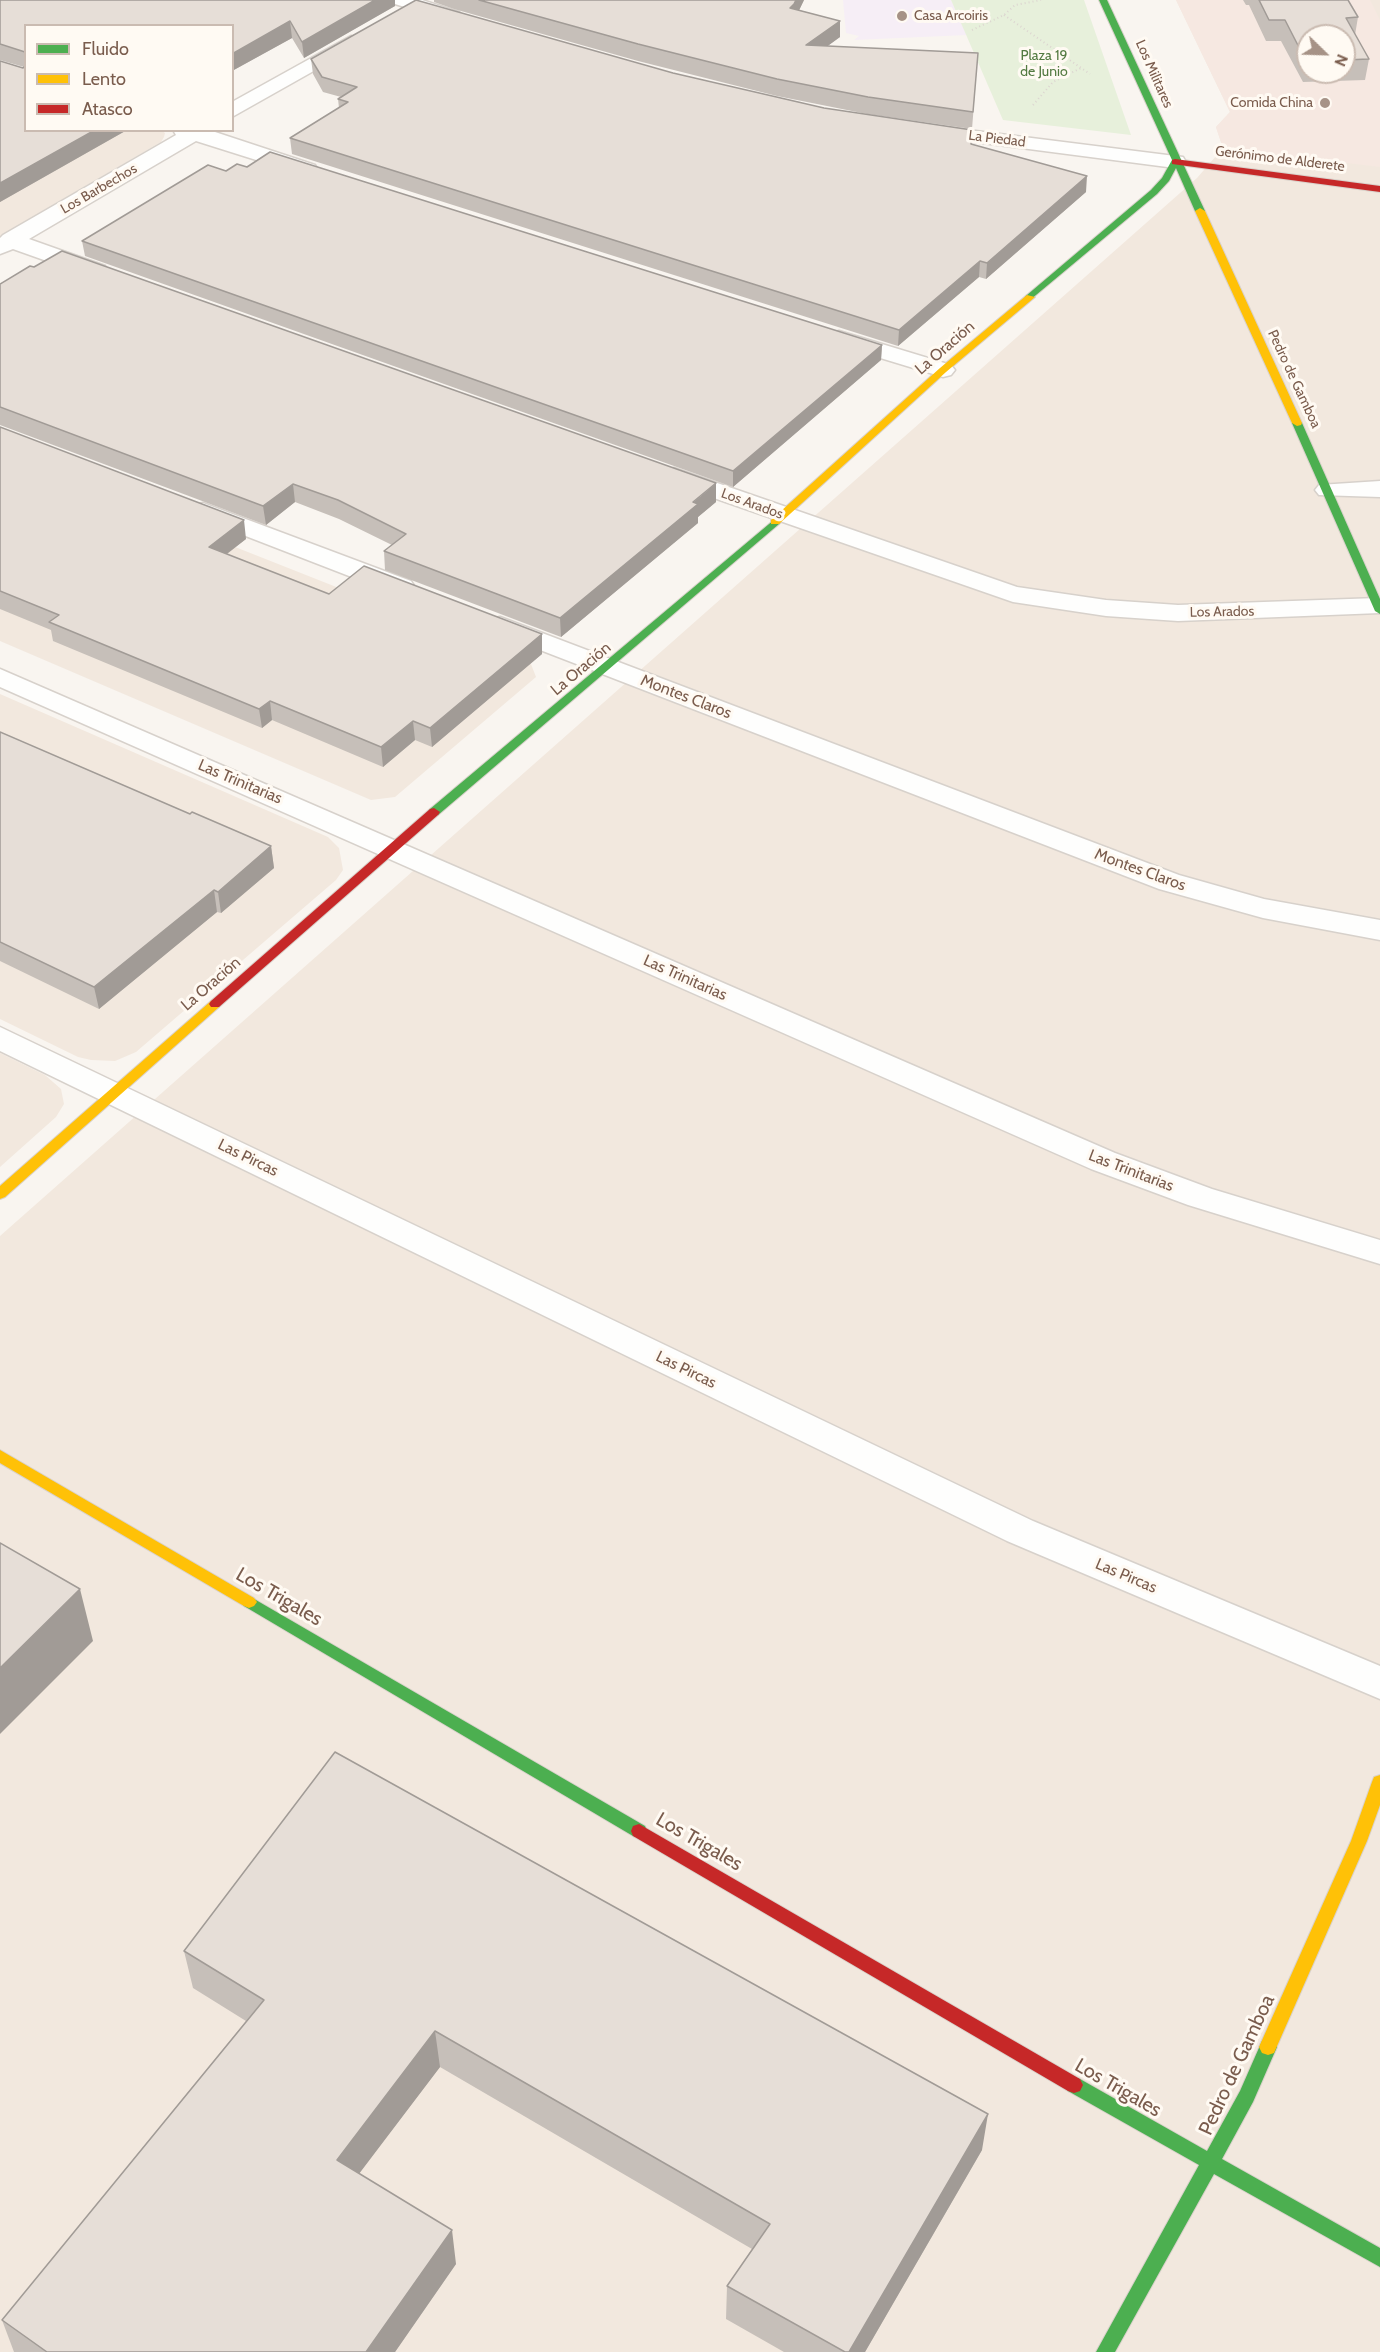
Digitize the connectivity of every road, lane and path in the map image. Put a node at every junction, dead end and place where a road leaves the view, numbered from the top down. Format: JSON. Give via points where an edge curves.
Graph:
{"nodes":[{"id":1,"x":1011,"y":0,"type":"edge"},
{"id":2,"x":1041,"y":0,"type":"edge"},
{"id":3,"x":1102,"y":0,"type":"edge"},
{"id":4,"x":1015,"y":5,"type":"junction"},
{"id":5,"x":408,"y":6,"type":"edge"},
{"id":6,"x":1004,"y":15,"type":"junction"},
{"id":7,"x":469,"y":21,"type":"edge"},
{"id":8,"x":373,"y":29,"type":"edge"},
{"id":9,"x":972,"y":30,"type":"dead end"},
{"id":10,"x":1030,"y":108,"type":"dead end"},
{"id":11,"x":234,"y":110,"type":"edge"},
{"id":12,"x":905,"y":128,"type":"edge"},
{"id":13,"x":192,"y":132,"type":"edge"},
{"id":14,"x":1175,"y":162,"type":"junction"},
{"id":15,"x":332,"y":177,"type":"edge"},
{"id":16,"x":1380,"y":189,"type":"edge"},
{"id":17,"x":5,"y":244,"type":"edge"},
{"id":18,"x":120,"y":279,"type":"edge"},
{"id":19,"x":822,"y":333,"type":"edge"},
{"id":20,"x":943,"y":370,"type":"junction"},
{"id":21,"x":655,"y":469,"type":"edge"},
{"id":22,"x":1380,"y":489,"type":"edge"},
{"id":23,"x":1328,"y":490,"type":"junction"},
{"id":24,"x":177,"y":501,"type":"edge"},
{"id":25,"x":783,"y":515,"type":"junction"},
{"id":26,"x":431,"y":598,"type":"edge"},
{"id":27,"x":1379,"y":609,"type":"edge"},
{"id":28,"x":475,"y":615,"type":"edge"},
{"id":29,"x":609,"y":667,"type":"junction"},
{"id":30,"x":0,"y":677,"type":"edge"},
{"id":31,"x":391,"y":848,"type":"junction"},
{"id":32,"x":1380,"y":930,"type":"edge"},
{"id":33,"x":0,"y":1038,"type":"edge"},
{"id":34,"x":113,"y":1093,"type":"junction"},
{"id":35,"x":0,"y":1194,"type":"edge"},
{"id":36,"x":1380,"y":1252,"type":"edge"},
{"id":37,"x":0,"y":1456,"type":"edge"},
{"id":38,"x":1380,"y":1683,"type":"edge"},
{"id":39,"x":1380,"y":1782,"type":"edge"},
{"id":40,"x":1211,"y":2164,"type":"junction"},
{"id":41,"x":1380,"y":2258,"type":"edge"},
{"id":42,"x":1105,"y":2352,"type":"edge"}],
"edges":[{"from":1,"to":4,"type":"path"},
{"from":2,"to":4,"type":"path"},
{"from":3,"to":14,"type":"main road","name":"Los Militares"},
{"from":4,"to":6,"type":"path"},
{"from":5,"to":7,"type":"street"},
{"from":6,"to":9,"type":"path"},
{"from":6,"to":10,"type":"path","via":[[1081,68],[1053,82]]},
{"from":8,"to":11,"type":"street"},
{"from":12,"to":14,"type":"street","name":"La Piedad"},
{"from":13,"to":15,"type":"street"},
{"from":13,"to":17,"type":"street","name":"Los Barbechos"},
{"from":14,"to":16,"type":"main road","name":"Gerónimo de Alderete"},
{"from":14,"to":20,"type":"main road","name":"La Oración","via":[[1154,192]]},
{"from":14,"to":23,"type":"main road","name":"Pedro de Gamboa"},
{"from":17,"to":18,"type":"street"},
{"from":19,"to":20,"type":"street"},
{"from":20,"to":25,"type":"main road","name":"La Oración"},
{"from":21,"to":25,"type":"street","name":"Los Arados"},
{"from":22,"to":23,"type":"street"},
{"from":23,"to":27,"type":"main road","name":"Pedro de Gamboa"},
{"from":24,"to":26,"type":"street"},
{"from":25,"to":27,"type":"street","name":"Los Arados","via":[[1013,594],[1106,608],[1178,613]]},
{"from":25,"to":29,"type":"main road","name":"La Oración"},
{"from":28,"to":29,"type":"street","name":"Montes Claros"},
{"from":29,"to":31,"type":"main road","name":"La Oración"},
{"from":29,"to":32,"type":"street","name":"Montes Claros","via":[[1169,882],[1273,911]]},
{"from":30,"to":31,"type":"street","name":"Las Trinitarias"},
{"from":31,"to":34,"type":"main road","name":"La Oración"},
{"from":31,"to":36,"type":"street","name":"Las Trinitarias","via":[[1103,1161],[1200,1197]]},
{"from":33,"to":34,"type":"street","name":"Las Pircas"},
{"from":34,"to":35,"type":"main road","name":"La Oración"},
{"from":34,"to":38,"type":"street","name":"Las Pircas","via":[[1020,1531]]},
{"from":37,"to":40,"type":"main road","name":"Los Trigales"},
{"from":39,"to":40,"type":"main road","name":"Pedro de Gamboa","via":[[1359,1841],[1261,2064]]},
{"from":40,"to":41,"type":"main road","name":"Los Trigales"},
{"from":40,"to":42,"type":"main road","name":"Pedro de Gamboa"}]}
